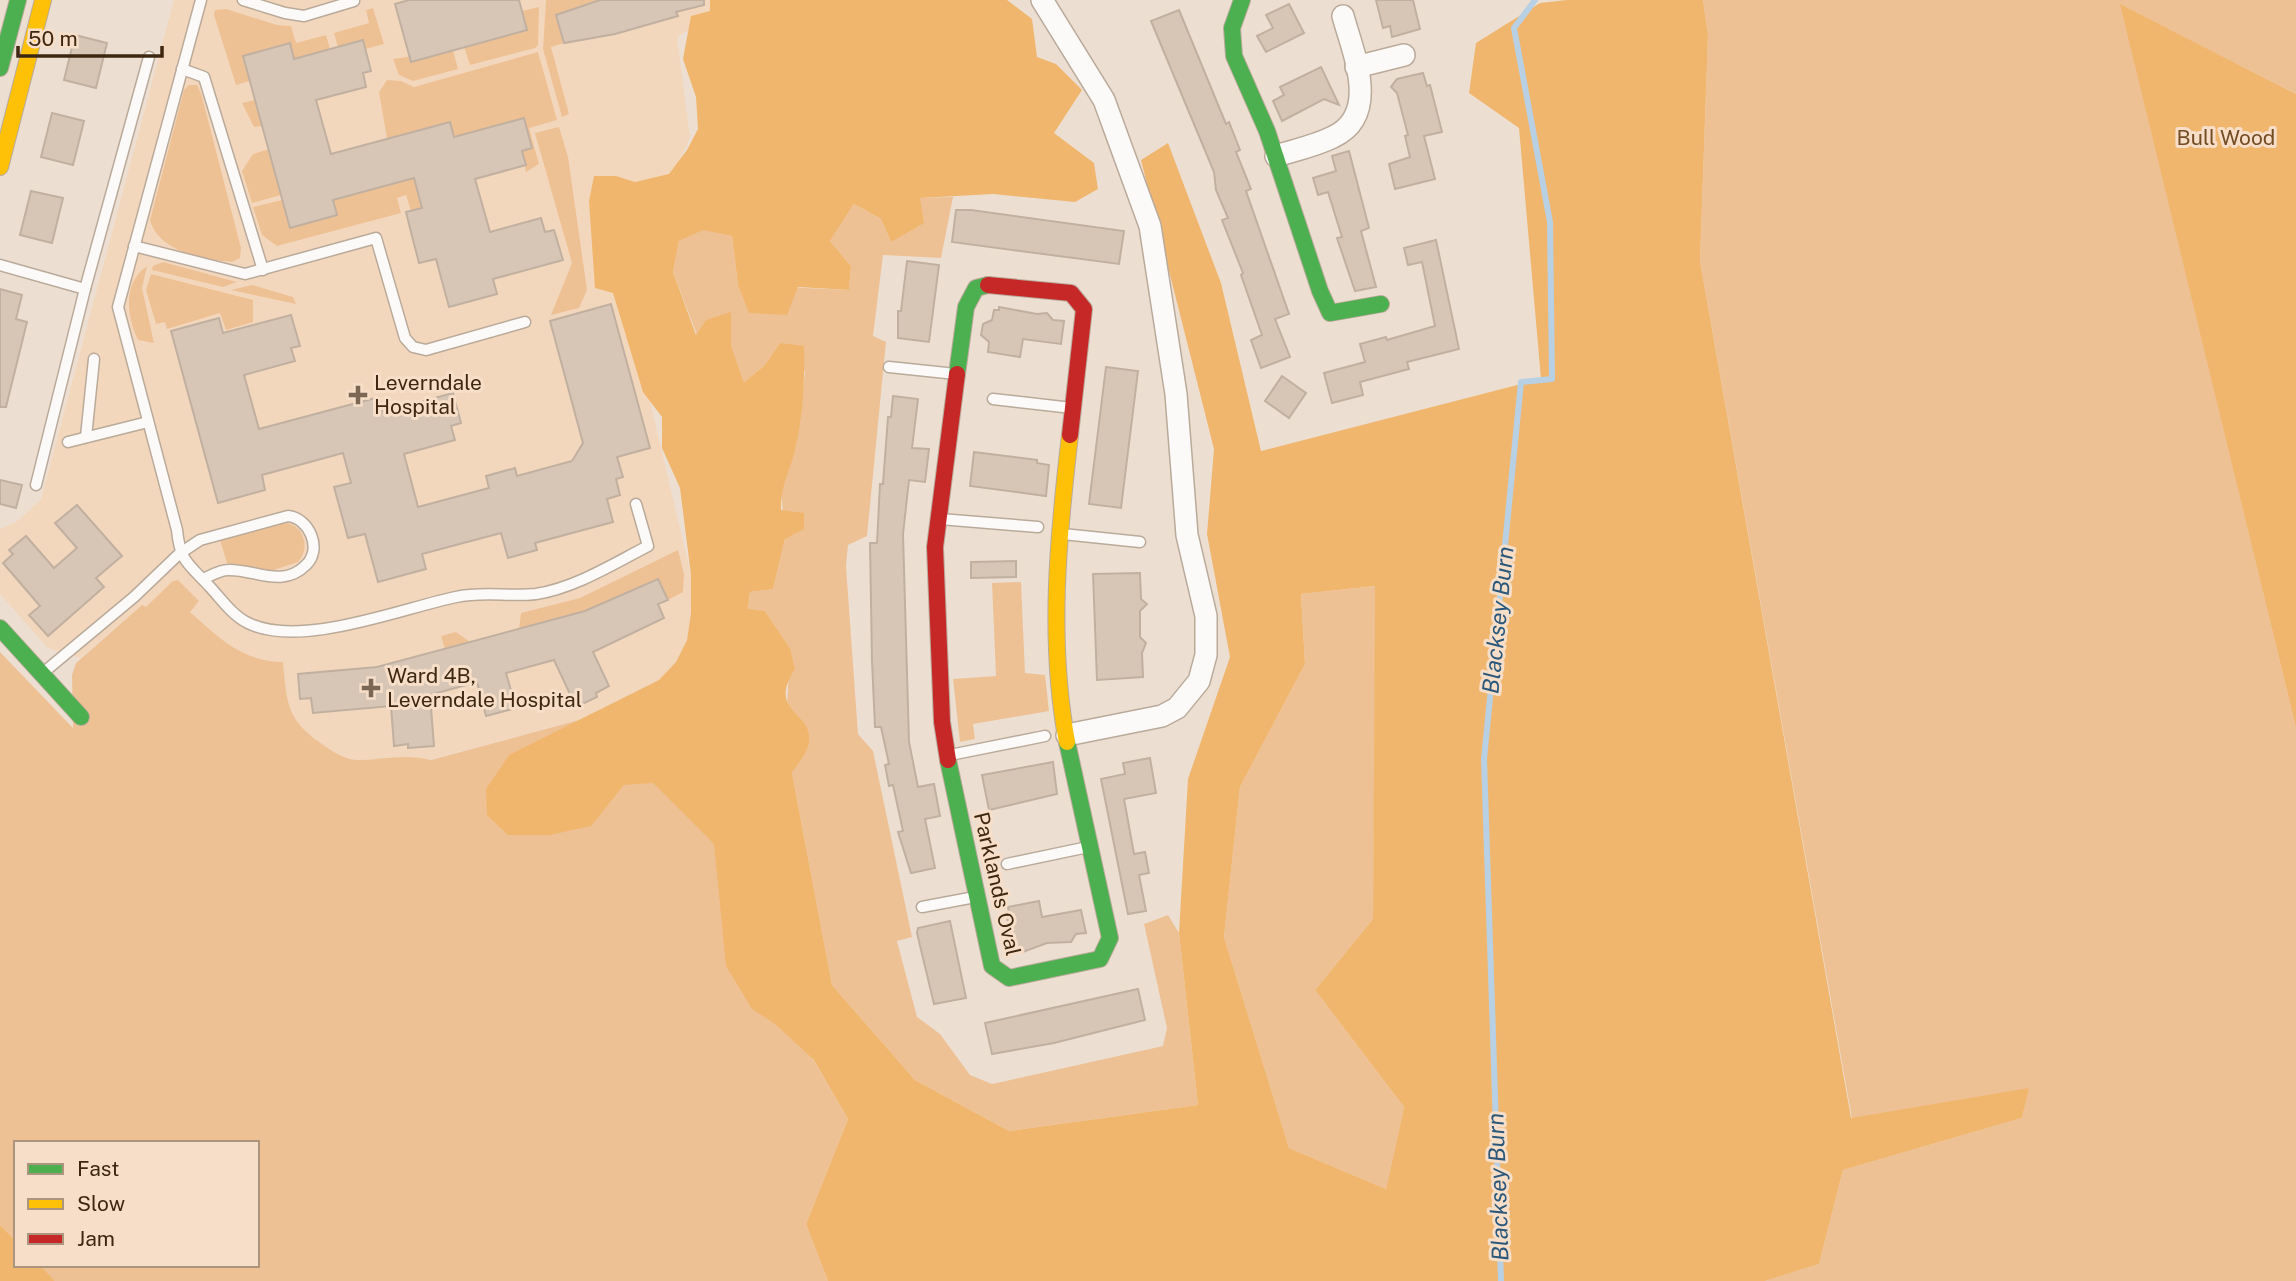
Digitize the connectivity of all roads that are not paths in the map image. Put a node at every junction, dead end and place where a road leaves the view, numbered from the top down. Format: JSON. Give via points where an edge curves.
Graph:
{"nodes":[{"id":1,"x":18,"y":0,"type":"edge"},
{"id":2,"x":43,"y":0,"type":"edge"},
{"id":3,"x":201,"y":0,"type":"edge"},
{"id":4,"x":243,"y":0,"type":"edge"},
{"id":5,"x":1042,"y":0,"type":"edge"},
{"id":6,"x":1242,"y":0,"type":"edge"},
{"id":7,"x":354,"y":1,"type":"edge"},
{"id":8,"x":1343,"y":16,"type":"dead end"},
{"id":9,"x":1404,"y":55,"type":"dead end"},
{"id":10,"x":149,"y":57,"type":"dead end"},
{"id":11,"x":1356,"y":67,"type":"junction"},
{"id":12,"x":182,"y":69,"type":"junction"},
{"id":13,"x":0,"y":70,"type":"edge"},
{"id":14,"x":25,"y":75,"type":"junction"},
{"id":15,"x":1276,"y":156,"type":"junction"},
{"id":16,"x":0,"y":167,"type":"edge"},
{"id":17,"x":134,"y":246,"type":"junction"},
{"id":18,"x":0,"y":265,"type":"edge"},
{"id":19,"x":263,"y":270,"type":"junction"},
{"id":20,"x":85,"y":289,"type":"junction"},
{"id":21,"x":1381,"y":304,"type":"dead end"},
{"id":22,"x":525,"y":322,"type":"dead end"},
{"id":23,"x":94,"y":359,"type":"dead end"},
{"id":24,"x":889,"y":368,"type":"dead end"},
{"id":25,"x":959,"y":374,"type":"junction"},
{"id":26,"x":993,"y":399,"type":"dead end"},
{"id":27,"x":1075,"y":408,"type":"junction"},
{"id":28,"x":148,"y":422,"type":"junction"},
{"id":29,"x":86,"y":438,"type":"junction"},
{"id":30,"x":68,"y":442,"type":"dead end"},
{"id":31,"x":36,"y":485,"type":"dead end"},
{"id":32,"x":636,"y":504,"type":"dead end"},
{"id":33,"x":937,"y":519,"type":"junction"},
{"id":34,"x":1038,"y":527,"type":"dead end"},
{"id":35,"x":1059,"y":533,"type":"junction"},
{"id":36,"x":1140,"y":542,"type":"dead end"},
{"id":37,"x":179,"y":554,"type":"junction"},
{"id":38,"x":203,"y":579,"type":"junction"},
{"id":39,"x":0,"y":628,"type":"edge"},
{"id":40,"x":41,"y":674,"type":"junction"},
{"id":41,"x":80,"y":717,"type":"dead end"},
{"id":42,"x":1045,"y":736,"type":"dead end"},
{"id":43,"x":1067,"y":736,"type":"junction"},
{"id":44,"x":947,"y":755,"type":"junction"},
{"id":45,"x":1090,"y":847,"type":"junction"},
{"id":46,"x":1007,"y":864,"type":"dead end"},
{"id":47,"x":978,"y":897,"type":"junction"},
{"id":48,"x":922,"y":907,"type":"dead end"}],
"edges":[{"from":1,"to":13,"type":"street"},
{"from":2,"to":14,"type":"street"},
{"from":3,"to":12,"type":"lane"},
{"from":4,"to":7,"type":"lane","via":[[304,16]]},
{"from":5,"to":43,"type":"street","via":[[1104,100],[1150,226],[1176,394],[1187,534],[1206,616],[1206,655],[1199,681],[1177,708],[1162,716]]},
{"from":6,"to":15,"type":"street","via":[[1233,21],[1232,45]]},
{"from":8,"to":11,"type":"street"},
{"from":9,"to":11,"type":"street"},
{"from":10,"to":20,"type":"lane"},
{"from":11,"to":15,"type":"street","via":[[1361,99],[1349,125],[1333,137]]},
{"from":12,"to":17,"type":"lane"},
{"from":12,"to":19,"type":"lane","via":[[204,77]]},
{"from":13,"to":14,"type":"lane"},
{"from":14,"to":16,"type":"street"},
{"from":15,"to":21,"type":"street","via":[[1326,323]]},
{"from":17,"to":19,"type":"lane","via":[[245,275]]},
{"from":17,"to":28,"type":"lane","via":[[118,307]]},
{"from":18,"to":20,"type":"lane"},
{"from":19,"to":22,"type":"lane","via":[[376,238],[405,338],[413,347],[426,350]]},
{"from":20,"to":31,"type":"lane"},
{"from":23,"to":29,"type":"lane"},
{"from":24,"to":25,"type":"lane"},
{"from":25,"to":27,"type":"street","name":"Parklands Oval","via":[[966,307],[976,288],[988,285],[1071,293],[1084,309]]},
{"from":25,"to":33,"type":"street","name":"Parklands Oval"},
{"from":26,"to":27,"type":"lane"},
{"from":27,"to":35,"type":"street","name":"Parklands Oval"},
{"from":28,"to":29,"type":"lane"},
{"from":28,"to":37,"type":"lane","via":[[177,530]]},
{"from":29,"to":30,"type":"lane"},
{"from":32,"to":38,"type":"lane","via":[[648,546],[579,581],[536,594],[483,593],[368,621],[279,631],[246,623]]},
{"from":33,"to":34,"type":"lane"},
{"from":33,"to":44,"type":"street","name":"Parklands Oval","via":[[939,666]]},
{"from":35,"to":36,"type":"lane"},
{"from":35,"to":43,"type":"street","name":"Parklands Oval","via":[[1055,571],[1058,673]]},
{"from":37,"to":38,"type":"lane"},
{"from":37,"to":38,"type":"lane","via":[[200,540],[288,516],[308,527],[313,554],[298,571],[275,578],[227,570]]},
{"from":37,"to":40,"type":"lane"},
{"from":39,"to":40,"type":"street"},
{"from":40,"to":41,"type":"street"},
{"from":42,"to":44,"type":"lane"},
{"from":43,"to":45,"type":"street","name":"Parklands Oval"},
{"from":44,"to":47,"type":"street","name":"Parklands Oval"},
{"from":45,"to":46,"type":"lane"},
{"from":45,"to":47,"type":"street","name":"Parklands Oval","via":[[1110,938],[1100,959],[1009,978],[999,974],[992,966]]},
{"from":47,"to":48,"type":"lane"}]}
